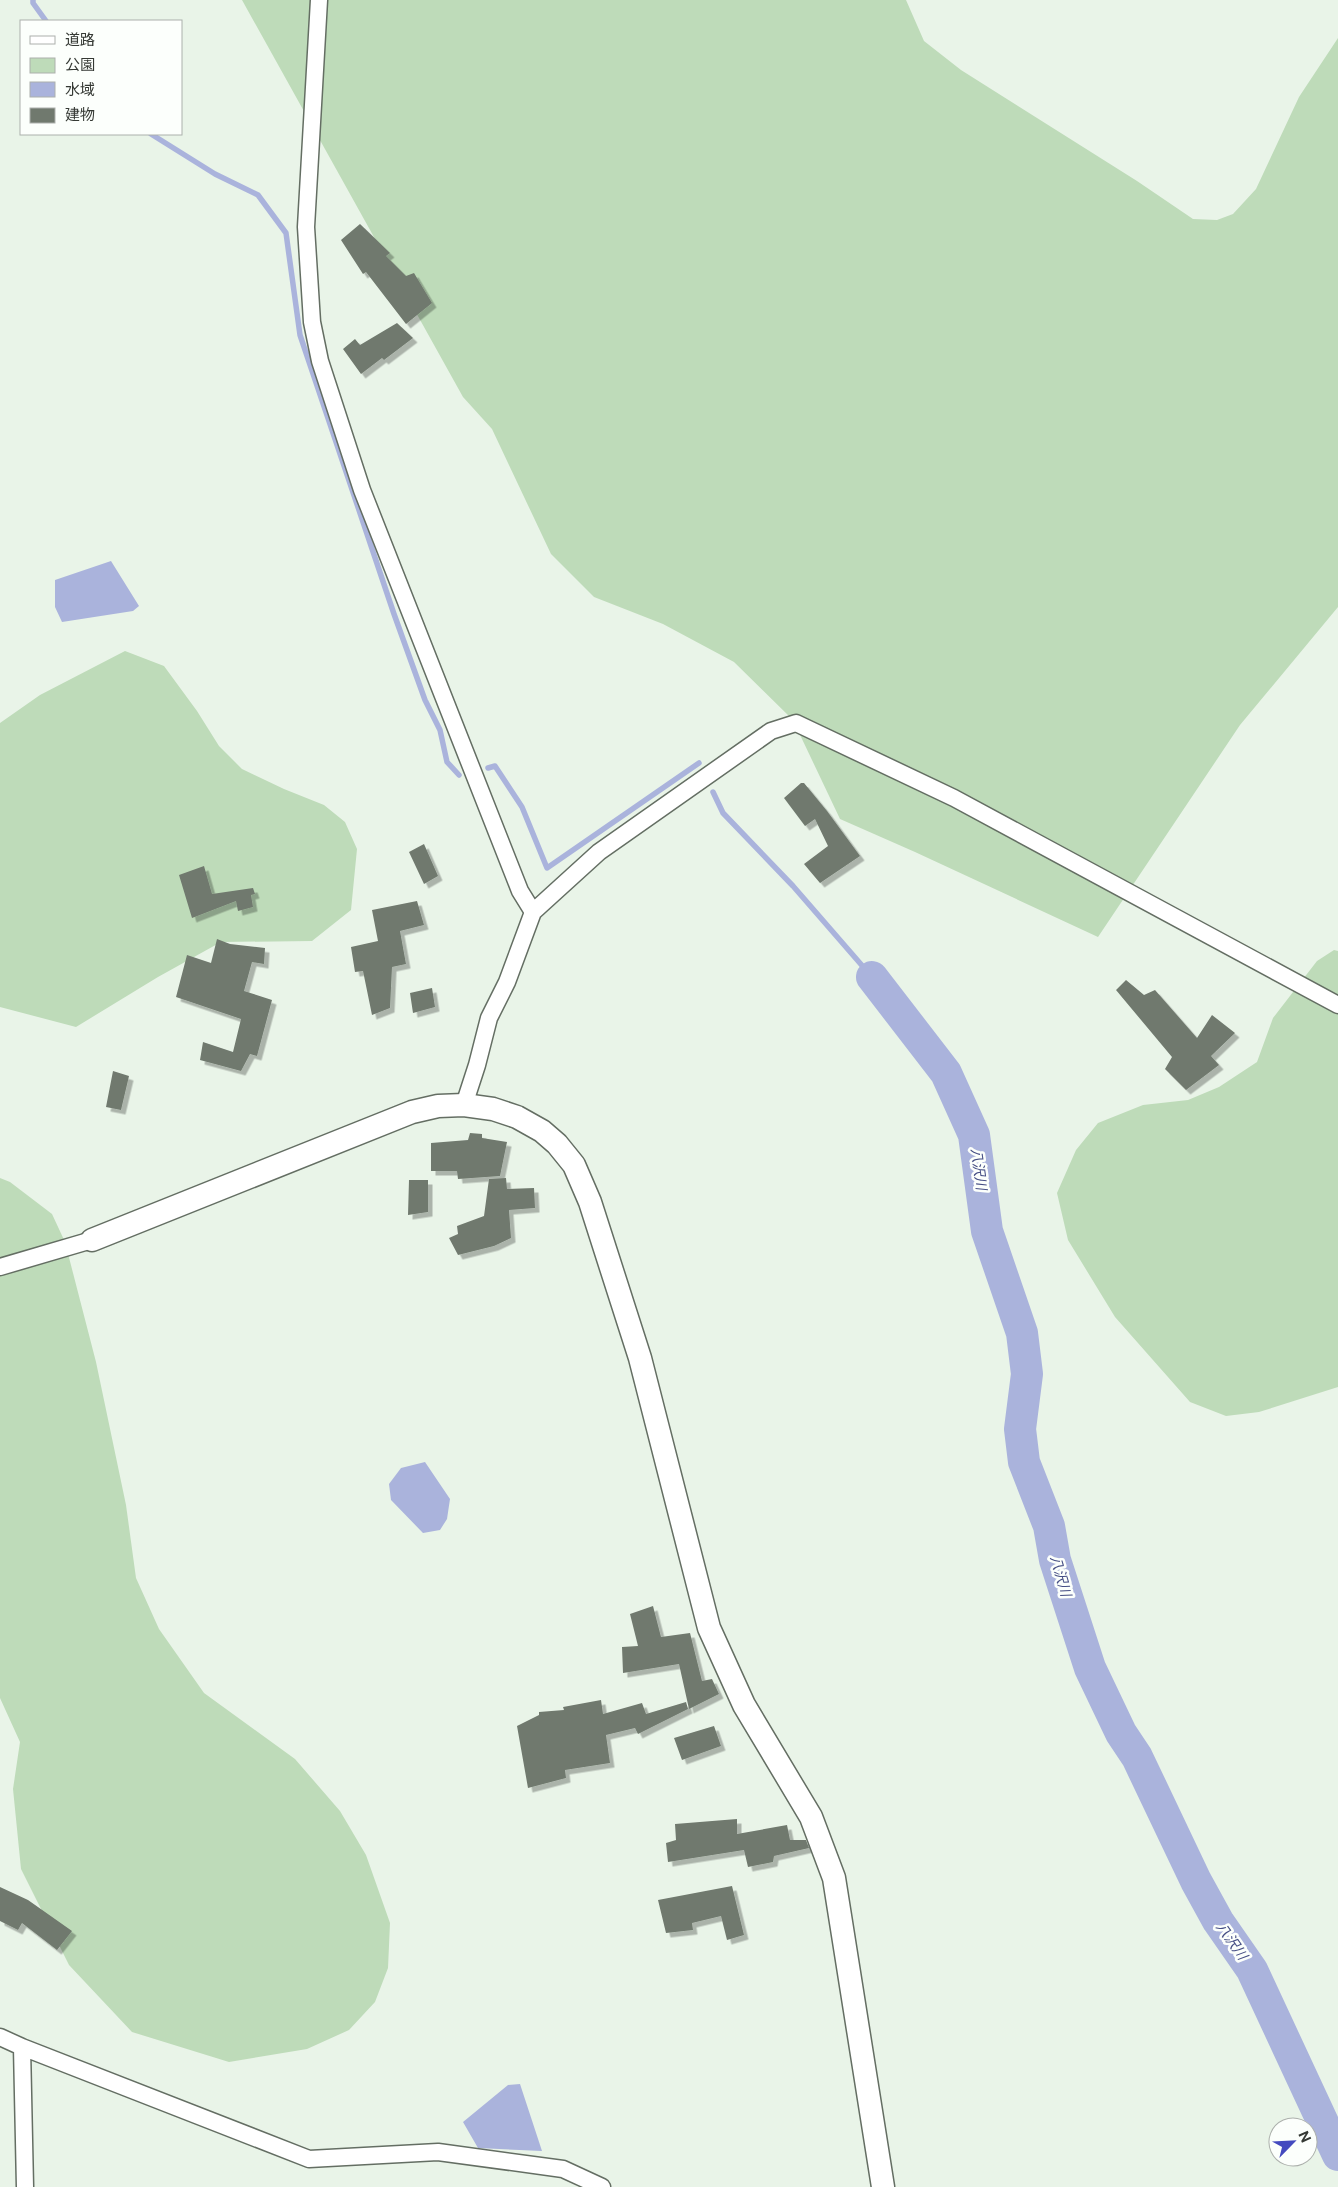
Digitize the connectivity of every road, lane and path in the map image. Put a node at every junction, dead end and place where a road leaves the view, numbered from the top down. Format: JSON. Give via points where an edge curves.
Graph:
{"nodes":[{"id":1,"x":319,"y":0,"type":"edge"},
{"id":2,"x":533,"y":912,"type":"junction"},
{"id":3,"x":1338,"y":1005,"type":"edge"},
{"id":4,"x":464,"y":1105,"type":"junction"},
{"id":5,"x":92,"y":1240,"type":"joint"},
{"id":6,"x":0,"y":1267,"type":"edge"},
{"id":7,"x":0,"y":2037,"type":"edge"},
{"id":8,"x":22,"y":2047,"type":"junction"},
{"id":9,"x":25,"y":2187,"type":"edge"},
{"id":10,"x":602,"y":2187,"type":"edge"},
{"id":11,"x":883,"y":2187,"type":"edge"}],
"edges":[{"from":1,"to":2,"type":"street","via":[[306,227],[312,322],[320,361],[362,490],[520,891]]},
{"from":2,"to":3,"type":"street","via":[[598,852],[771,731],[796,723],[954,798]]},
{"from":2,"to":4,"type":"street","via":[[507,982],[489,1018]]},
{"from":4,"to":5,"type":"street","via":[[412,1112]]},
{"from":4,"to":11,"type":"street","via":[[493,1109],[517,1117],[542,1131],[574,1165],[590,1202],[640,1358],[709,1628],[744,1705],[811,1817],[834,1878]]},
{"from":5,"to":6,"type":"street"},
{"from":7,"to":8,"type":"street"},
{"from":8,"to":9,"type":"street"},
{"from":8,"to":10,"type":"street","via":[[309,2159],[438,2152],[562,2169]]}]}
